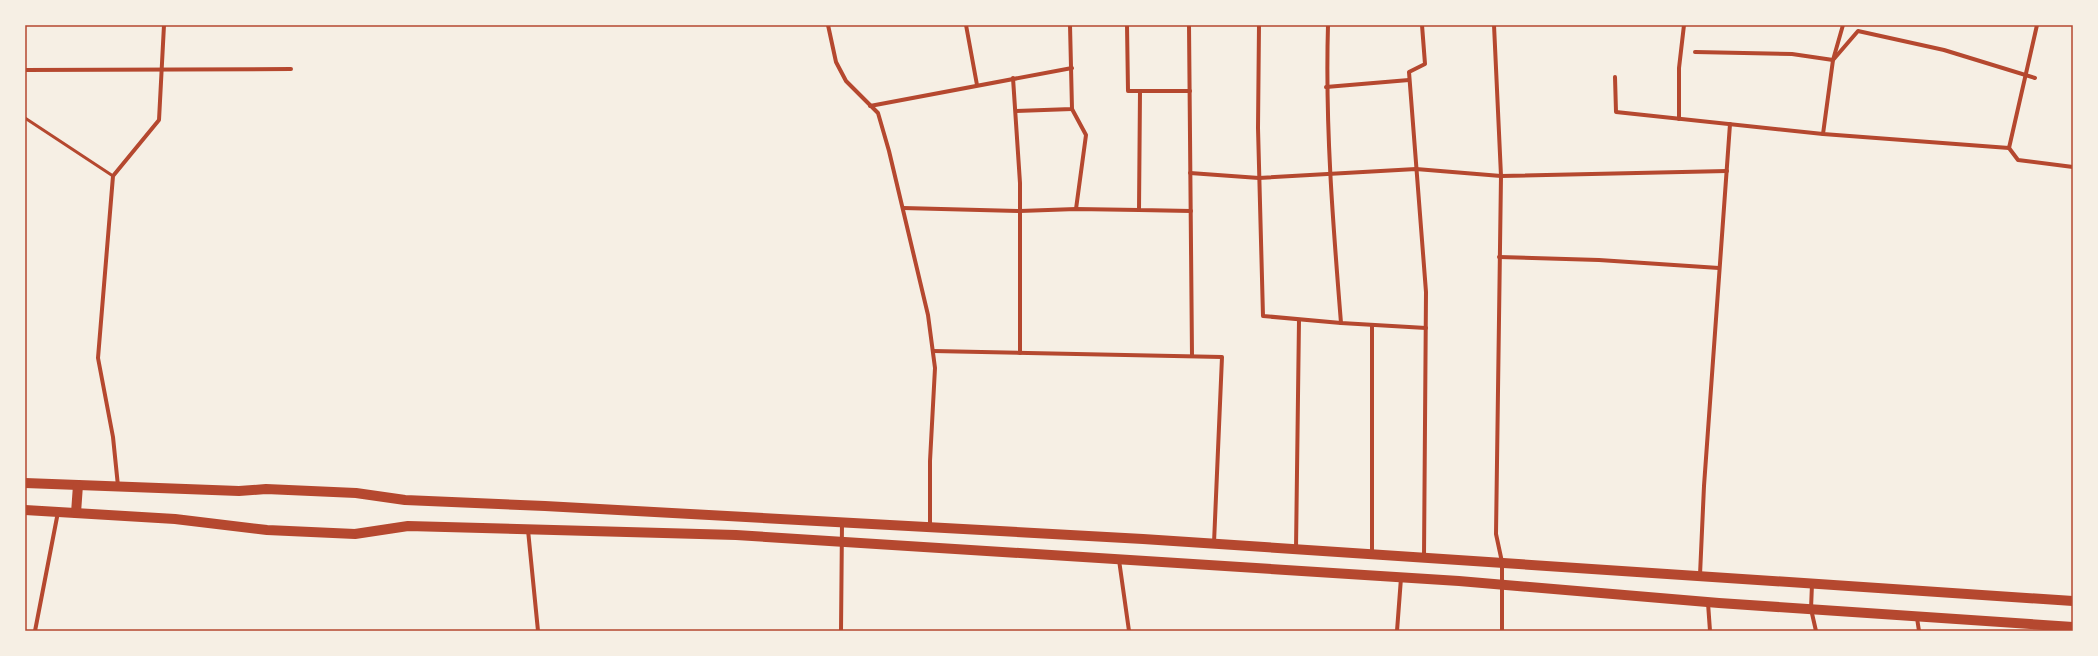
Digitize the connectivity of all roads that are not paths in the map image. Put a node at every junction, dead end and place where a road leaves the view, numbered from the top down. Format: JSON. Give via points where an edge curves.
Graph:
{"nodes":[{"id":1,"x":164,"y":25,"type":"edge"},
{"id":2,"x":828,"y":25,"type":"edge"},
{"id":3,"x":966,"y":25,"type":"edge"},
{"id":4,"x":1070,"y":25,"type":"edge"},
{"id":5,"x":1127,"y":25,"type":"edge"},
{"id":6,"x":1189,"y":25,"type":"edge"},
{"id":7,"x":1259,"y":25,"type":"edge"},
{"id":8,"x":1328,"y":25,"type":"edge"},
{"id":9,"x":1422,"y":25,"type":"edge"},
{"id":10,"x":1494,"y":25,"type":"edge"},
{"id":11,"x":1684,"y":25,"type":"edge"},
{"id":12,"x":1843,"y":25,"type":"edge"},
{"id":13,"x":2037,"y":25,"type":"edge"},
{"id":14,"x":1694,"y":52,"type":"dead end"},
{"id":15,"x":1833,"y":60,"type":"junction"},
{"id":16,"x":1072,"y":68,"type":"junction"},
{"id":17,"x":292,"y":69,"type":"dead end"},
{"id":18,"x":25,"y":70,"type":"edge"},
{"id":19,"x":163,"y":70,"type":"junction"},
{"id":20,"x":2025,"y":74,"type":"junction"},
{"id":21,"x":1615,"y":77,"type":"dead end"},
{"id":22,"x":1013,"y":78,"type":"junction"},
{"id":23,"x":2035,"y":78,"type":"dead end"},
{"id":24,"x":1409,"y":80,"type":"junction"},
{"id":25,"x":977,"y":85,"type":"junction"},
{"id":26,"x":1326,"y":86,"type":"junction"},
{"id":27,"x":1140,"y":91,"type":"junction"},
{"id":28,"x":1190,"y":91,"type":"junction"},
{"id":29,"x":870,"y":106,"type":"junction"},
{"id":30,"x":1072,"y":109,"type":"junction"},
{"id":31,"x":1016,"y":111,"type":"junction"},
{"id":32,"x":25,"y":118,"type":"edge"},
{"id":33,"x":1678,"y":119,"type":"junction"},
{"id":34,"x":1730,"y":124,"type":"junction"},
{"id":35,"x":1823,"y":134,"type":"junction"},
{"id":36,"x":2009,"y":148,"type":"junction"},
{"id":37,"x":2073,"y":166,"type":"edge"},
{"id":38,"x":1416,"y":170,"type":"junction"},
{"id":39,"x":1727,"y":171,"type":"junction"},
{"id":40,"x":1190,"y":173,"type":"junction"},
{"id":41,"x":1331,"y":174,"type":"junction"},
{"id":42,"x":113,"y":176,"type":"junction"},
{"id":43,"x":1501,"y":176,"type":"junction"},
{"id":44,"x":1259,"y":178,"type":"junction"},
{"id":45,"x":903,"y":208,"type":"junction"},
{"id":46,"x":1076,"y":209,"type":"junction"},
{"id":47,"x":1138,"y":210,"type":"junction"},
{"id":48,"x":1020,"y":211,"type":"junction"},
{"id":49,"x":1191,"y":211,"type":"junction"},
{"id":50,"x":1499,"y":257,"type":"junction"},
{"id":51,"x":1719,"y":268,"type":"junction"},
{"id":52,"x":1299,"y":320,"type":"junction"},
{"id":53,"x":1341,"y":324,"type":"junction"},
{"id":54,"x":1372,"y":325,"type":"junction"},
{"id":55,"x":1426,"y":328,"type":"junction"},
{"id":56,"x":933,"y":351,"type":"junction"},
{"id":57,"x":1020,"y":353,"type":"junction"},
{"id":58,"x":1192,"y":356,"type":"junction"},
{"id":59,"x":25,"y":483,"type":"edge"},
{"id":60,"x":78,"y":485,"type":"junction"},
{"id":61,"x":118,"y":487,"type":"junction"},
{"id":62,"x":25,"y":510,"type":"edge"},
{"id":63,"x":58,"y":512,"type":"junction"},
{"id":64,"x":76,"y":513,"type":"junction"},
{"id":65,"x":842,"y":522,"type":"junction"},
{"id":66,"x":930,"y":527,"type":"junction"},
{"id":67,"x":528,"y":530,"type":"junction"},
{"id":68,"x":842,"y":543,"type":"junction"},
{"id":69,"x":1214,"y":544,"type":"junction"},
{"id":70,"x":1296,"y":549,"type":"junction"},
{"id":71,"x":1372,"y":554,"type":"junction"},
{"id":72,"x":1424,"y":557,"type":"junction"},
{"id":73,"x":1119,"y":560,"type":"junction"},
{"id":74,"x":1502,"y":562,"type":"junction"},
{"id":75,"x":1700,"y":576,"type":"junction"},
{"id":76,"x":1401,"y":577,"type":"junction"},
{"id":77,"x":1812,"y":583,"type":"junction"},
{"id":78,"x":1502,"y":584,"type":"junction"},
{"id":79,"x":2073,"y":601,"type":"edge"},
{"id":80,"x":1708,"y":602,"type":"junction"},
{"id":81,"x":1811,"y":609,"type":"junction"},
{"id":82,"x":1916,"y":616,"type":"junction"},
{"id":83,"x":2073,"y":627,"type":"edge"},
{"id":84,"x":2033,"y":628,"type":"edge"},
{"id":85,"x":35,"y":631,"type":"edge"},
{"id":86,"x":538,"y":631,"type":"edge"},
{"id":87,"x":841,"y":631,"type":"edge"},
{"id":88,"x":1129,"y":631,"type":"edge"},
{"id":89,"x":1397,"y":631,"type":"edge"},
{"id":90,"x":1502,"y":631,"type":"edge"},
{"id":91,"x":1710,"y":631,"type":"edge"},
{"id":92,"x":1816,"y":631,"type":"edge"},
{"id":93,"x":1919,"y":631,"type":"edge"}],
"edges":[{"from":1,"to":19,"type":"street"},
{"from":2,"to":29,"type":"street","via":[[836,62],[846,81]]},
{"from":3,"to":25,"type":"street"},
{"from":4,"to":16,"type":"street"},
{"from":5,"to":27,"type":"street","via":[[1128,92]]},
{"from":6,"to":28,"type":"street"},
{"from":7,"to":44,"type":"street"},
{"from":8,"to":26,"type":"street"},
{"from":9,"to":24,"type":"street","via":[[1424,64],[1409,72]]},
{"from":10,"to":43,"type":"street"},
{"from":11,"to":33,"type":"street","via":[[1679,68]]},
{"from":12,"to":15,"type":"street"},
{"from":13,"to":20,"type":"street"},
{"from":14,"to":15,"type":"street","via":[[1792,54]]},
{"from":15,"to":20,"type":"street","via":[[1858,31],[1944,50]]},
{"from":15,"to":35,"type":"street"},
{"from":16,"to":22,"type":"street"},
{"from":16,"to":30,"type":"street"},
{"from":17,"to":19,"type":"street"},
{"from":18,"to":19,"type":"street"},
{"from":19,"to":42,"type":"street","via":[[159,120]]},
{"from":20,"to":23,"type":"street"},
{"from":20,"to":36,"type":"street"},
{"from":21,"to":33,"type":"street","via":[[1616,112]]},
{"from":22,"to":25,"type":"street"},
{"from":22,"to":31,"type":"street"},
{"from":24,"to":26,"type":"street"},
{"from":24,"to":38,"type":"street"},
{"from":25,"to":29,"type":"street"},
{"from":26,"to":41,"type":"street"},
{"from":27,"to":28,"type":"street"},
{"from":27,"to":47,"type":"street"},
{"from":28,"to":40,"type":"street"},
{"from":29,"to":45,"type":"street","via":[[878,113]]},
{"from":30,"to":31,"type":"street"},
{"from":30,"to":46,"type":"street","via":[[1086,135]]},
{"from":31,"to":48,"type":"street"},
{"from":32,"to":42,"type":"lane"},
{"from":33,"to":34,"type":"street"},
{"from":34,"to":35,"type":"street"},
{"from":34,"to":39,"type":"street"},
{"from":35,"to":36,"type":"street"},
{"from":36,"to":37,"type":"street","via":[[2018,160]]},
{"from":38,"to":41,"type":"street"},
{"from":38,"to":43,"type":"street"},
{"from":38,"to":55,"type":"street","via":[[1426,292]]},
{"from":39,"to":43,"type":"street"},
{"from":39,"to":51,"type":"street"},
{"from":40,"to":44,"type":"street"},
{"from":40,"to":49,"type":"street"},
{"from":41,"to":44,"type":"street"},
{"from":41,"to":53,"type":"street"},
{"from":42,"to":61,"type":"street","via":[[98,358],[114,437]]},
{"from":43,"to":50,"type":"street"},
{"from":44,"to":52,"type":"street","via":[[1263,316]]},
{"from":45,"to":48,"type":"street"},
{"from":45,"to":56,"type":"street","via":[[928,315]]},
{"from":46,"to":47,"type":"street"},
{"from":46,"to":48,"type":"street"},
{"from":47,"to":49,"type":"street"},
{"from":48,"to":57,"type":"street"},
{"from":49,"to":58,"type":"street"},
{"from":50,"to":51,"type":"street"},
{"from":50,"to":74,"type":"street","via":[[1496,534]]},
{"from":51,"to":75,"type":"street"},
{"from":52,"to":53,"type":"street"},
{"from":52,"to":70,"type":"street"},
{"from":53,"to":54,"type":"street"},
{"from":54,"to":55,"type":"street"},
{"from":54,"to":71,"type":"street"},
{"from":55,"to":72,"type":"street"},
{"from":56,"to":57,"type":"street"},
{"from":56,"to":66,"type":"street","via":[[935,368],[930,461]]},
{"from":57,"to":58,"type":"street"},
{"from":58,"to":69,"type":"street","via":[[1222,357]]},
{"from":59,"to":60,"type":"main road"},
{"from":60,"to":61,"type":"main road"},
{"from":60,"to":64,"type":"main road"},
{"from":61,"to":65,"type":"main road","via":[[356,493],[405,500]]},
{"from":62,"to":63,"type":"main road"},
{"from":63,"to":64,"type":"main road"},
{"from":63,"to":85,"type":"street"},
{"from":64,"to":67,"type":"main road","via":[[175,519],[267,530],[355,534],[408,526]]},
{"from":65,"to":66,"type":"main road"},
{"from":65,"to":68,"type":"street"},
{"from":66,"to":69,"type":"main road"},
{"from":67,"to":68,"type":"main road","via":[[736,536]]},
{"from":67,"to":86,"type":"street"},
{"from":68,"to":73,"type":"main road"},
{"from":68,"to":87,"type":"street"},
{"from":69,"to":70,"type":"main road"},
{"from":70,"to":71,"type":"main road"},
{"from":71,"to":72,"type":"main road"},
{"from":72,"to":74,"type":"main road"},
{"from":73,"to":76,"type":"main road"},
{"from":73,"to":88,"type":"street"},
{"from":74,"to":75,"type":"main road"},
{"from":74,"to":78,"type":"street"},
{"from":75,"to":77,"type":"main road"},
{"from":76,"to":78,"type":"main road"},
{"from":76,"to":89,"type":"street"},
{"from":77,"to":79,"type":"main road"},
{"from":77,"to":81,"type":"street"},
{"from":78,"to":80,"type":"main road"},
{"from":78,"to":90,"type":"street"},
{"from":80,"to":81,"type":"main road"},
{"from":80,"to":91,"type":"street"},
{"from":81,"to":82,"type":"main road"},
{"from":81,"to":92,"type":"street"},
{"from":82,"to":84,"type":"main road"},
{"from":82,"to":93,"type":"street"},
{"from":83,"to":84,"type":"main road"}]}
